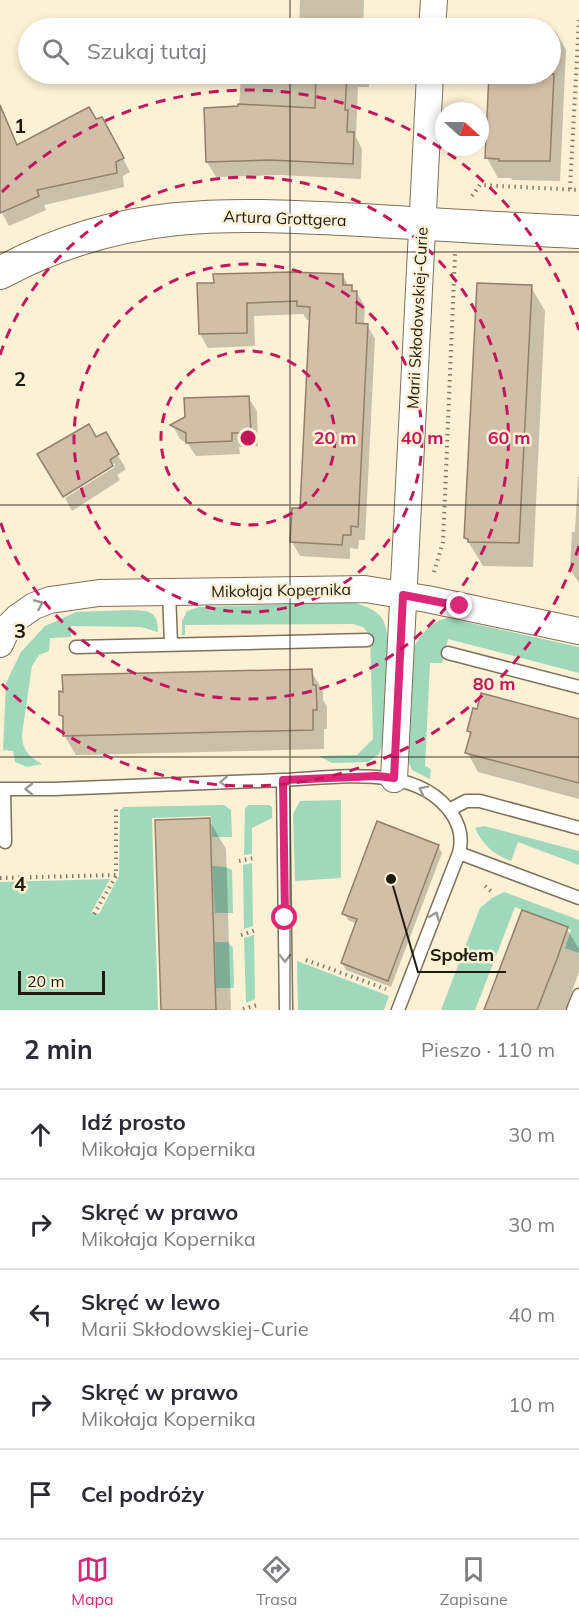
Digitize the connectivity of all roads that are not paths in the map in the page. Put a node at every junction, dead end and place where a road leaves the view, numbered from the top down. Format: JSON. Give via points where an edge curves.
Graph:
{"nodes":[{"id":1,"x":434,"y":0,"type":"edge"},
{"id":2,"x":433,"y":18,"type":"edge"},
{"id":3,"x":429,"y":84,"type":"edge"},
{"id":4,"x":422,"y":224,"type":"junction"},
{"id":5,"x":579,"y":232,"type":"edge"},
{"id":6,"x":0,"y":273,"type":"edge"},
{"id":7,"x":168,"y":592,"type":"junction"},
{"id":8,"x":415,"y":597,"type":"junction"},
{"id":9,"x":579,"y":631,"type":"edge"},
{"id":10,"x":367,"y":640,"type":"dead end"},
{"id":11,"x":0,"y":644,"type":"edge"},
{"id":12,"x":171,"y":644,"type":"junction"},
{"id":13,"x":76,"y":647,"type":"dead end"},
{"id":14,"x":448,"y":653,"type":"dead end"},
{"id":15,"x":579,"y":687,"type":"edge"},
{"id":16,"x":394,"y":778,"type":"junction"},
{"id":17,"x":283,"y":780,"type":"junction"},
{"id":18,"x":2,"y":789,"type":"edge"},
{"id":19,"x":449,"y":810,"type":"junction"},
{"id":20,"x":579,"y":828,"type":"edge"},
{"id":21,"x":5,"y":842,"type":"dead end"},
{"id":22,"x":459,"y":853,"type":"junction"},
{"id":23,"x":579,"y":898,"type":"edge"},
{"id":24,"x":579,"y":995,"type":"edge"},
{"id":25,"x":286,"y":1010,"type":"edge"},
{"id":26,"x":398,"y":1010,"type":"edge"},
{"id":27,"x":573,"y":1010,"type":"edge"}],
"edges":[{"from":1,"to":2,"type":"street"},
{"from":3,"to":4,"type":"street","name":"Marii Skłodowskiej-Curie"},
{"from":4,"to":5,"type":"street","name":"Artura Grottgera"},
{"from":4,"to":6,"type":"street","name":"Artura Grottgera","via":[[253,215],[182,218],[124,226],[83,238]]},
{"from":4,"to":8,"type":"street","name":"Marii Skłodowskiej-Curie"},
{"from":7,"to":8,"type":"street","name":"Mikołaja Kopernika","via":[[348,588]]},
{"from":11,"to":7,"type":"street","name":"Mikołaja Kopernika","one_way":true,"via":[[18,617],[50,600],[99,593]]},
{"from":7,"to":12,"type":"lane"},
{"from":8,"to":9,"type":"street","name":"Mikołaja Kopernika"},
{"from":8,"to":16,"type":"street","name":"Marii Skłodowskiej-Curie"},
{"from":10,"to":12,"type":"lane"},
{"from":12,"to":13,"type":"lane"},
{"from":14,"to":15,"type":"lane"},
{"from":16,"to":17,"type":"lane"},
{"from":19,"to":16,"type":"lane","one_way":true,"via":[[424,790]]},
{"from":17,"to":18,"type":"lane","one_way":true},
{"from":17,"to":25,"type":"lane","one_way":true},
{"from":18,"to":21,"type":"lane"},
{"from":19,"to":20,"type":"lane","via":[[466,801],[480,801]]},
{"from":19,"to":22,"type":"lane","via":[[462,835]]},
{"from":22,"to":23,"type":"lane"},
{"from":26,"to":22,"type":"lane","one_way":true},
{"from":24,"to":27,"type":"lane"}]}
